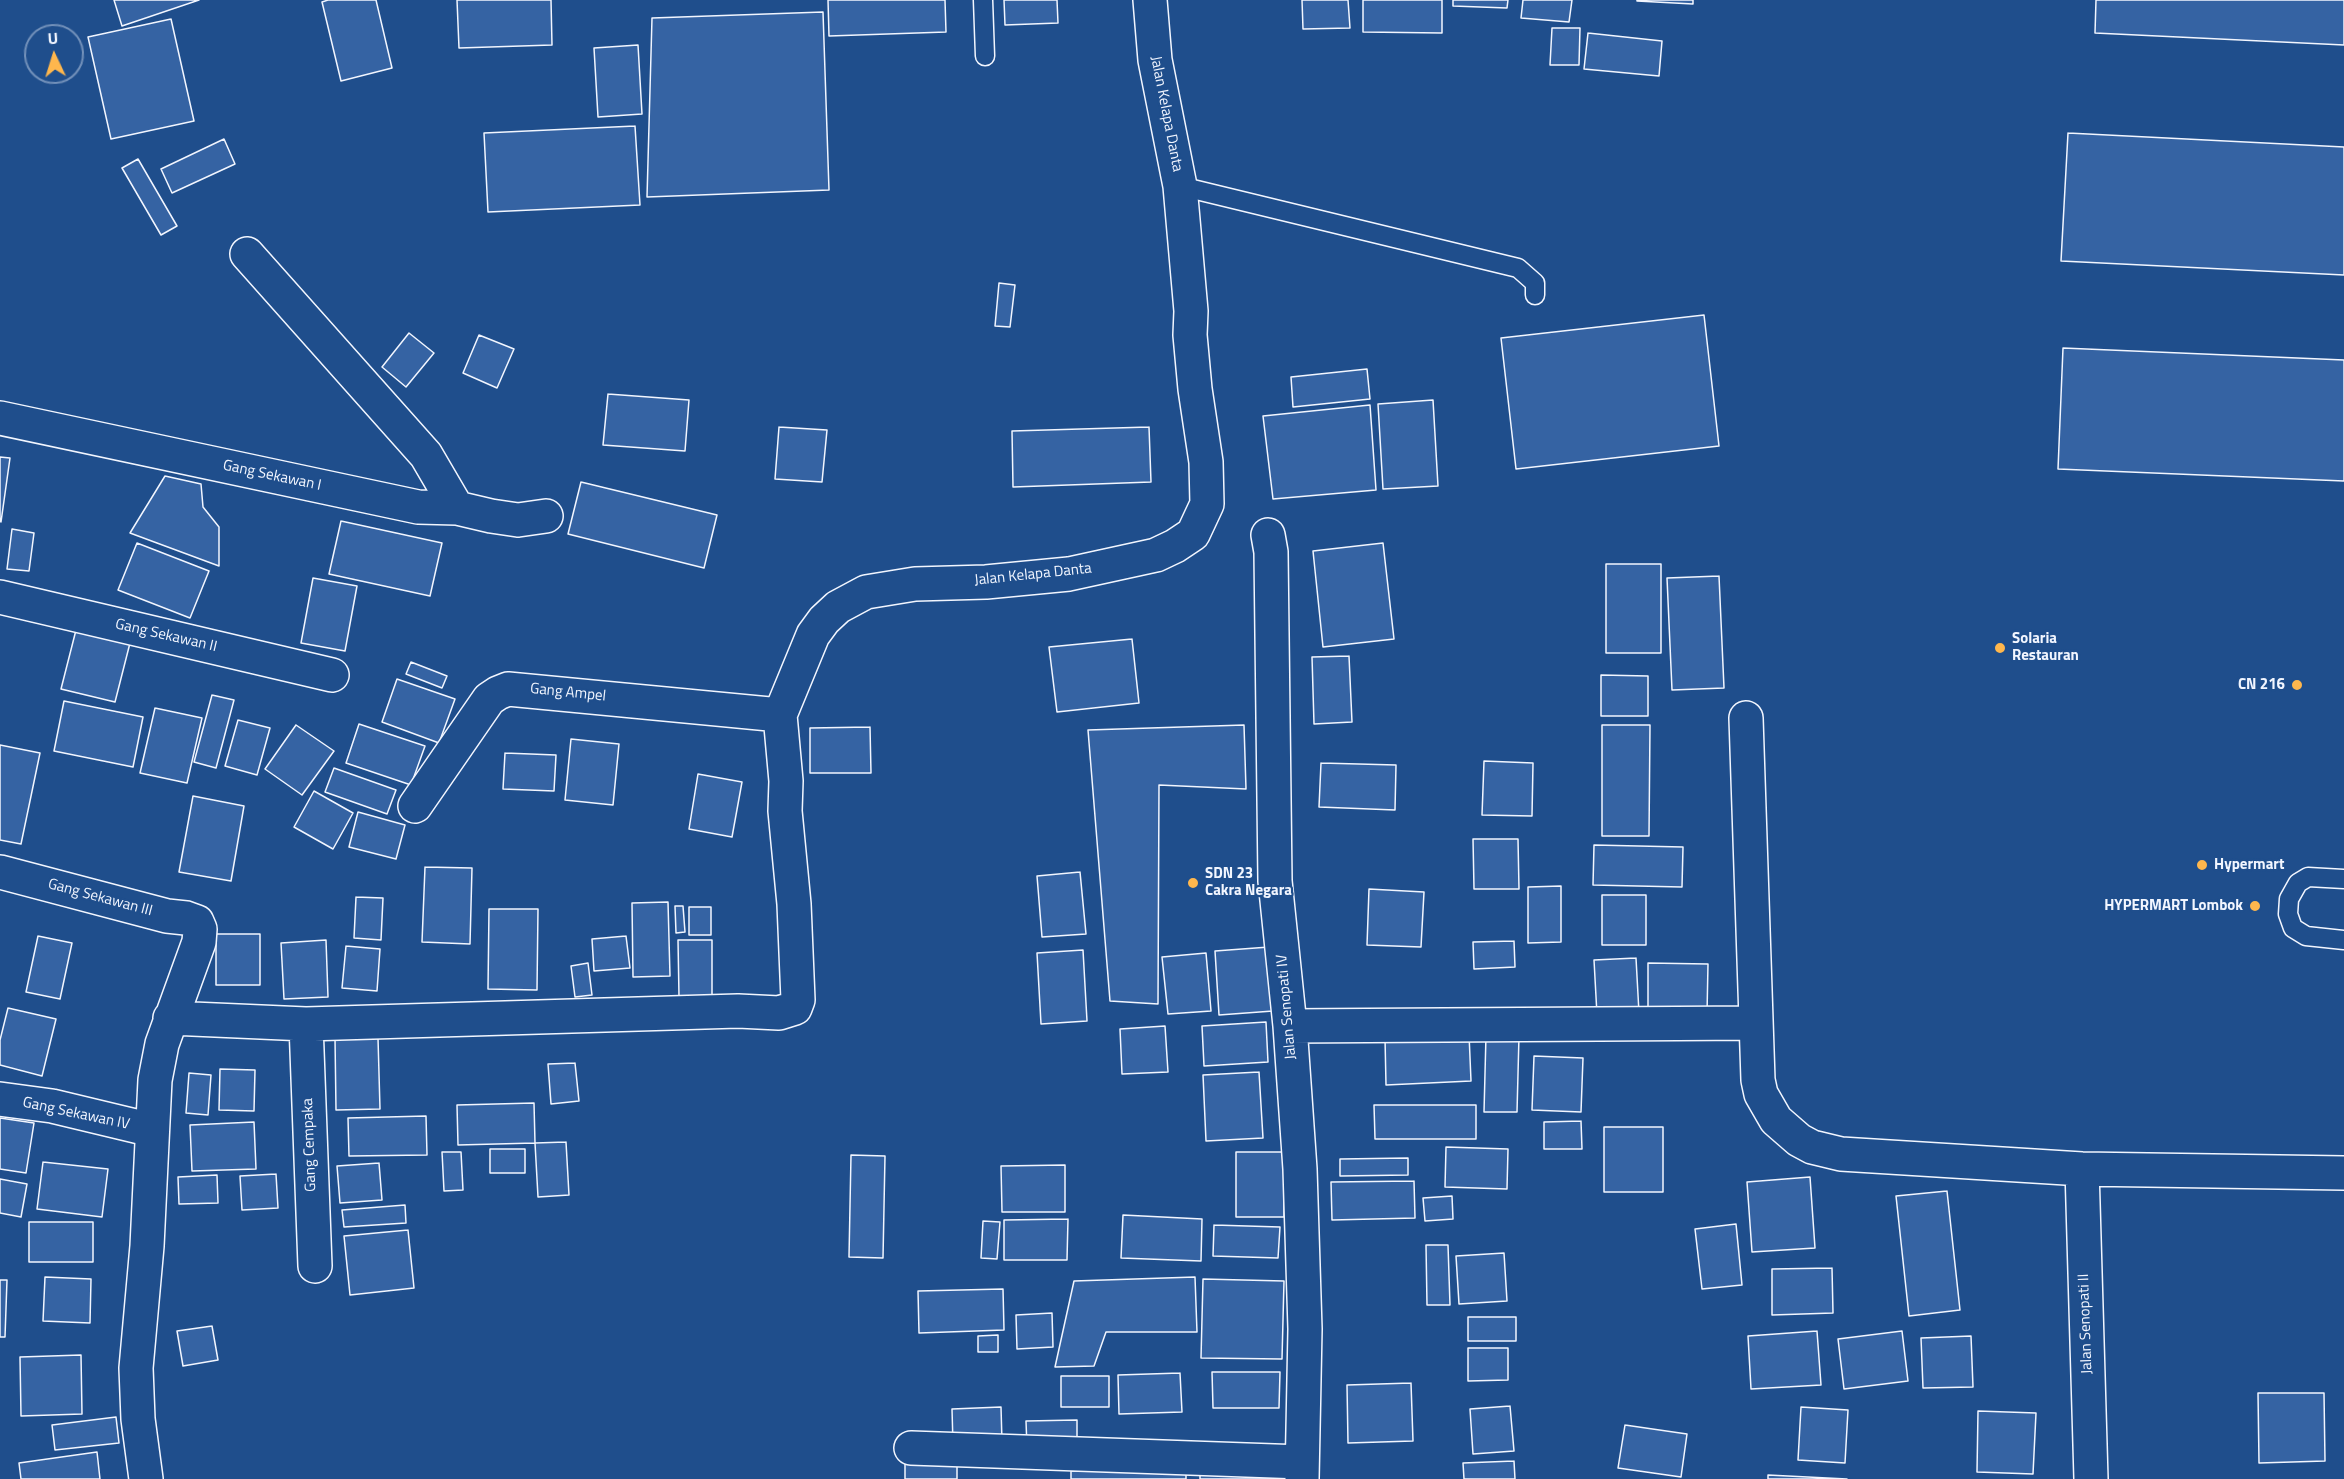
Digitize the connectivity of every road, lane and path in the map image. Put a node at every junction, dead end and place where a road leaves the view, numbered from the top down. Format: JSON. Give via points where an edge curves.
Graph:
{"nodes":[{"id":1,"x":983,"y":0,"type":"edge"},
{"id":2,"x":1150,"y":0,"type":"edge"},
{"id":3,"x":985,"y":56,"type":"dead end"},
{"id":4,"x":1180,"y":186,"type":"junction"},
{"id":5,"x":247,"y":254,"type":"dead end"},
{"id":6,"x":1536,"y":295,"type":"dead end"},
{"id":7,"x":0,"y":418,"type":"edge"},
{"id":8,"x":457,"y":508,"type":"junction"},
{"id":9,"x":546,"y":516,"type":"dead end"},
{"id":10,"x":1268,"y":535,"type":"dead end"},
{"id":11,"x":0,"y":597,"type":"edge"},
{"id":12,"x":332,"y":675,"type":"dead end"},
{"id":13,"x":780,"y":715,"type":"junction"},
{"id":14,"x":1746,"y":718,"type":"dead end"},
{"id":15,"x":415,"y":806,"type":"dead end"},
{"id":16,"x":0,"y":873,"type":"edge"},
{"id":17,"x":2344,"y":879,"type":"edge"},
{"id":18,"x":2344,"y":940,"type":"edge"},
{"id":19,"x":170,"y":1018,"type":"junction"},
{"id":20,"x":1754,"y":1023,"type":"junction"},
{"id":21,"x":306,"y":1024,"type":"junction"},
{"id":22,"x":1290,"y":1026,"type":"junction"},
{"id":23,"x":0,"y":1100,"type":"edge"},
{"id":24,"x":152,"y":1130,"type":"junction"},
{"id":25,"x":2082,"y":1168,"type":"junction"},
{"id":26,"x":2344,"y":1173,"type":"edge"},
{"id":27,"x":315,"y":1266,"type":"dead end"},
{"id":28,"x":911,"y":1448,"type":"dead end"},
{"id":29,"x":1302,"y":1471,"type":"edge"},
{"id":30,"x":146,"y":1479,"type":"edge"},
{"id":31,"x":2091,"y":1479,"type":"edge"}],
"edges":[{"from":1,"to":3,"type":"lane"},
{"from":2,"to":4,"type":"street","name":"Jalan Kelapa Danta","via":[[1155,60]]},
{"from":4,"to":6,"type":"lane","via":[[1518,268],[1535,283]]},
{"from":4,"to":13,"type":"street","name":"Jalan Kelapa Danta","via":[[1190,335],[1208,491],[1208,504],[1193,534],[1156,555],[1069,574],[915,584],[866,592],[838,607],[813,635]]},
{"from":5,"to":8,"type":"street","via":[[426,455]]},
{"from":7,"to":8,"type":"street","name":"Gang Sekawan I","via":[[418,507]]},
{"from":8,"to":9,"type":"street","name":"Gang Sekawan I","via":[[518,520]]},
{"from":10,"to":22,"type":"street","name":"Jalan Senopati IV","via":[[1275,881]]},
{"from":11,"to":12,"type":"street","name":"Gang Sekawan II"},
{"from":13,"to":15,"type":"street","name":"Gang Ampel","via":[[508,688],[489,699]]},
{"from":13,"to":21,"type":"street","name":"Jalan Kelapa Danta","via":[[798,1004],[785,1012]]},
{"from":14,"to":20,"type":"street"},
{"from":16,"to":19,"type":"street","name":"Gang Sekawan III","via":[[186,918],[198,925],[199,942]]},
{"from":17,"to":18,"type":"lane","via":[[2308,877],[2298,883],[2289,899],[2288,914],[2293,928],[2306,936]]},
{"from":19,"to":21,"type":"street"},
{"from":19,"to":24,"type":"street","via":[[155,1080]]},
{"from":20,"to":22,"type":"street"},
{"from":20,"to":25,"type":"street","via":[[1761,1094],[1776,1120],[1812,1147],[1841,1154]]},
{"from":21,"to":27,"type":"street","name":"Gang Cempaka"},
{"from":22,"to":29,"type":"street","name":"Jalan Senopati IV","via":[[1305,1329]]},
{"from":23,"to":24,"type":"street","name":"Gang Sekawan IV","via":[[52,1106]]},
{"from":24,"to":30,"type":"street","via":[[136,1368]]},
{"from":25,"to":26,"type":"street"},
{"from":25,"to":31,"type":"street","name":"Jalan Senopati II"},
{"from":28,"to":29,"type":"street"}]}
